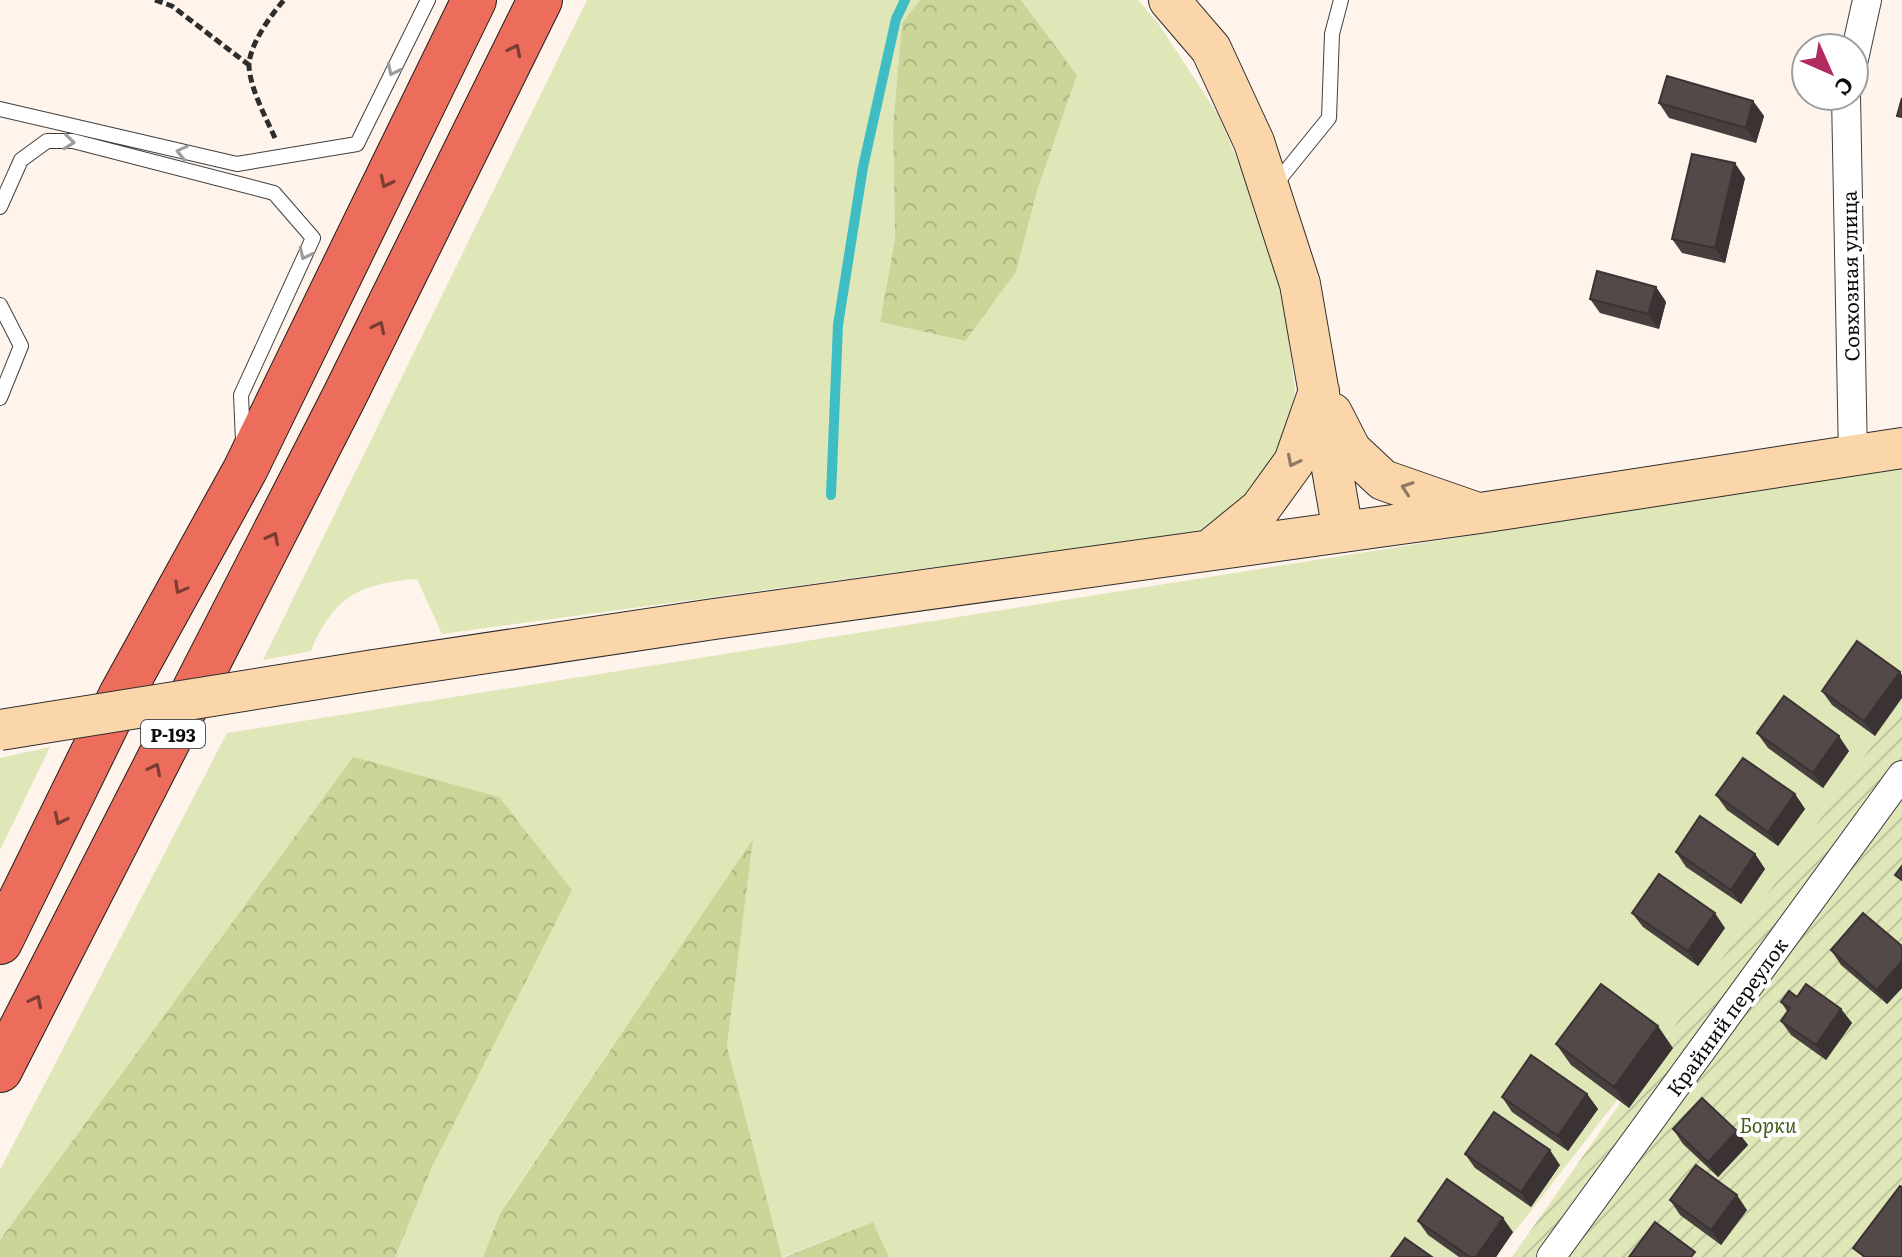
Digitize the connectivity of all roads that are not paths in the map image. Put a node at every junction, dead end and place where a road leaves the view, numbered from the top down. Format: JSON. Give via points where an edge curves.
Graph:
{"nodes":[{"id":1,"x":428,"y":0,"type":"edge"},
{"id":2,"x":474,"y":0,"type":"edge"},
{"id":3,"x":540,"y":0,"type":"edge"},
{"id":4,"x":1169,"y":0,"type":"edge"},
{"id":5,"x":1341,"y":0,"type":"edge"},
{"id":6,"x":1867,"y":0,"type":"edge"},
{"id":7,"x":1860,"y":32,"type":"edge"},
{"id":8,"x":0,"y":109,"type":"edge"},
{"id":9,"x":1846,"y":112,"type":"edge"},
{"id":10,"x":1270,"y":191,"type":"junction"},
{"id":11,"x":0,"y":207,"type":"edge"},
{"id":12,"x":0,"y":305,"type":"edge"},
{"id":13,"x":1320,"y":388,"type":"junction"},
{"id":14,"x":0,"y":398,"type":"edge"},
{"id":15,"x":1902,"y":448,"type":"edge"},
{"id":16,"x":1853,"y":457,"type":"junction"},
{"id":17,"x":245,"y":470,"type":"junction"},
{"id":18,"x":1480,"y":513,"type":"junction"},
{"id":19,"x":1343,"y":532,"type":"junction"},
{"id":20,"x":1211,"y":550,"type":"junction"},
{"id":21,"x":0,"y":730,"type":"edge"},
{"id":22,"x":1902,"y":775,"type":"edge"},
{"id":23,"x":0,"y":942,"type":"edge"},
{"id":24,"x":0,"y":1070,"type":"edge"},
{"id":25,"x":1551,"y":1257,"type":"edge"}],
"edges":[{"from":1,"to":8,"type":"lane","one_way":true,"via":[[357,144],[237,164]]},
{"from":2,"to":17,"type":"highway","number":"Р-193","one_way":true},
{"from":24,"to":3,"type":"highway","number":"Р-193","one_way":true},
{"from":4,"to":10,"type":"street","via":[[1211,49],[1254,142]]},
{"from":5,"to":10,"type":"lane","via":[[1332,34],[1329,118]]},
{"from":6,"to":7,"type":"street"},
{"from":9,"to":16,"type":"street","name":"Совхозная улица"},
{"from":10,"to":13,"type":"street","via":[[1300,284]]},
{"from":11,"to":17,"type":"lane","one_way":true,"via":[[21,160],[47,141],[73,141],[274,193],[313,238],[241,395]]},
{"from":12,"to":14,"type":"lane","via":[[21,346]]},
{"from":18,"to":13,"type":"street","one_way":true,"via":[[1383,480],[1351,450]]},
{"from":13,"to":19,"type":"street"},
{"from":13,"to":20,"type":"street","one_way":true,"via":[[1294,462],[1260,509]]},
{"from":15,"to":16,"type":"street"},
{"from":16,"to":18,"type":"street"},
{"from":17,"to":23,"type":"highway","number":"Р-193","one_way":true,"via":[[121,695]]},
{"from":18,"to":19,"type":"street"},
{"from":19,"to":20,"type":"street"},
{"from":20,"to":21,"type":"street","bridge":true,"via":[[714,619]]},
{"from":22,"to":25,"type":"street","name":"Крайний переулок"}]}
